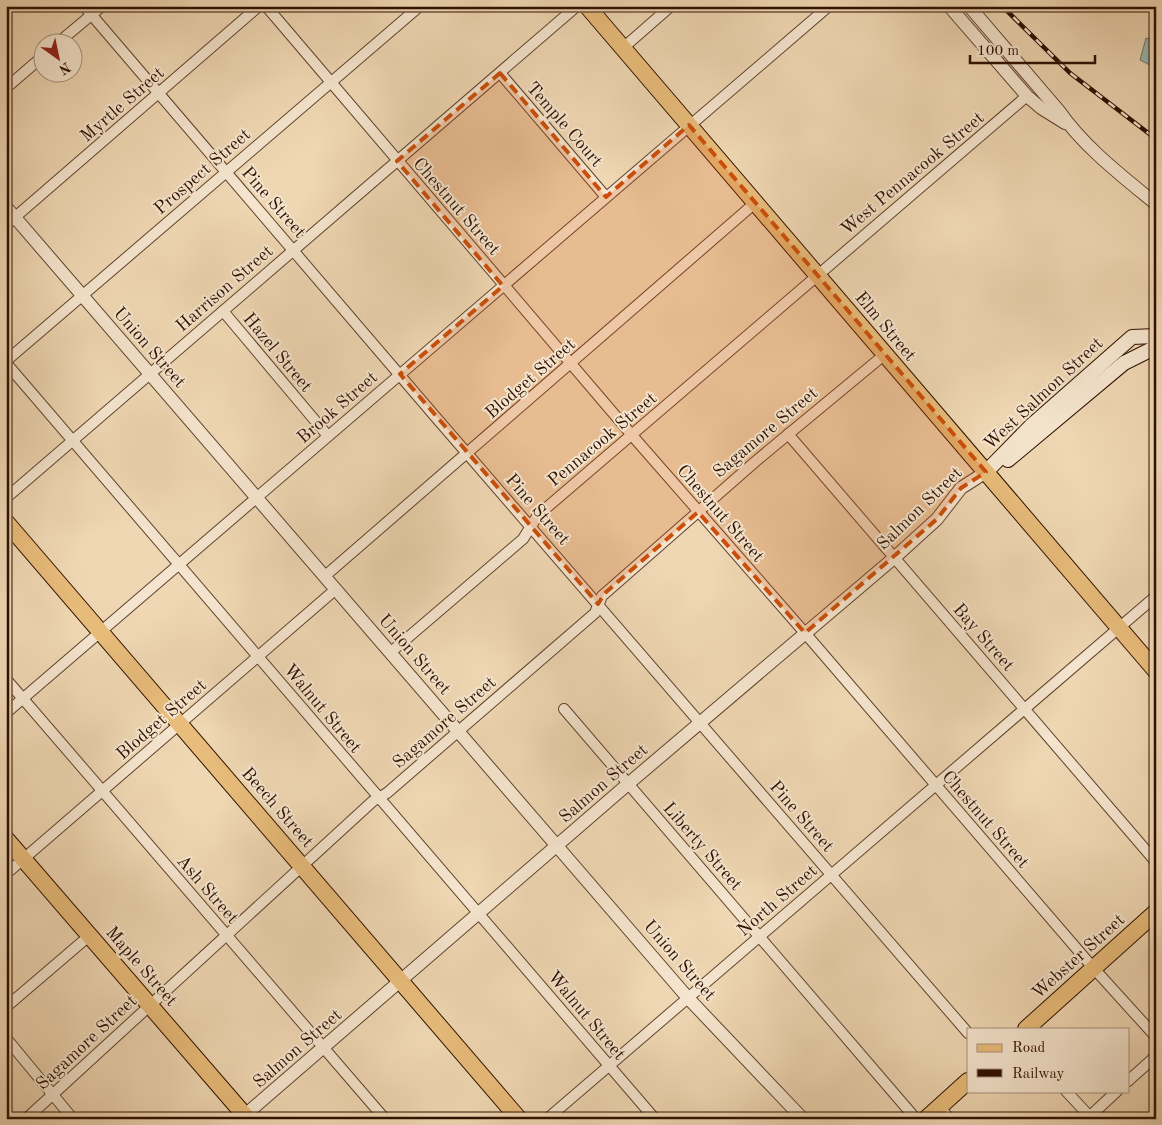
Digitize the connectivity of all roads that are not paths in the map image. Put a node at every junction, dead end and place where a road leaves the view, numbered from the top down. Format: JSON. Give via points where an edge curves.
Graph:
{"nodes":[{"id":1,"x":84,"y":6,"type":"edge"},
{"id":2,"x":102,"y":6,"type":"edge"},
{"id":3,"x":259,"y":6,"type":"edge"},
{"id":4,"x":266,"y":6,"type":"edge"},
{"id":5,"x":420,"y":6,"type":"edge"},
{"id":6,"x":577,"y":6,"type":"edge"},
{"id":7,"x":587,"y":6,"type":"edge"},
{"id":8,"x":671,"y":6,"type":"edge"},
{"id":9,"x":829,"y":6,"type":"edge"},
{"id":10,"x":949,"y":6,"type":"edge"},
{"id":11,"x":969,"y":6,"type":"edge"},
{"id":12,"x":91,"y":15,"type":"junction"},
{"id":13,"x":71,"y":32,"type":"edge"},
{"id":14,"x":623,"y":48,"type":"junction"},
{"id":15,"x":32,"y":66,"type":"edge"},
{"id":16,"x":500,"y":73,"type":"junction"},
{"id":17,"x":330,"y":83,"type":"junction"},
{"id":18,"x":6,"y":88,"type":"edge"},
{"id":19,"x":158,"y":94,"type":"junction"},
{"id":20,"x":1027,"y":96,"type":"junction"},
{"id":21,"x":689,"y":125,"type":"junction"},
{"id":22,"x":1069,"y":126,"type":"junction"},
{"id":23,"x":397,"y":161,"type":"junction"},
{"id":24,"x":226,"y":172,"type":"junction"},
{"id":25,"x":606,"y":197,"type":"junction"},
{"id":26,"x":755,"y":203,"type":"junction"},
{"id":27,"x":1156,"y":204,"type":"edge"},
{"id":28,"x":6,"y":207,"type":"edge"},
{"id":29,"x":11,"y":221,"type":"edge"},
{"id":30,"x":293,"y":249,"type":"junction"},
{"id":31,"x":817,"y":276,"type":"junction"},
{"id":32,"x":503,"y":286,"type":"junction"},
{"id":33,"x":83,"y":296,"type":"junction"},
{"id":34,"x":223,"y":311,"type":"junction"},
{"id":35,"x":1156,"y":336,"type":"edge"},
{"id":36,"x":1156,"y":347,"type":"edge"},
{"id":37,"x":884,"y":355,"type":"junction"},
{"id":38,"x":6,"y":362,"type":"edge"},
{"id":39,"x":570,"y":364,"type":"junction"},
{"id":40,"x":150,"y":374,"type":"junction"},
{"id":41,"x":400,"y":374,"type":"junction"},
{"id":42,"x":788,"y":434,"type":"junction"},
{"id":43,"x":631,"y":435,"type":"junction"},
{"id":44,"x":328,"y":436,"type":"junction"},
{"id":45,"x":73,"y":440,"type":"junction"},
{"id":46,"x":467,"y":453,"type":"junction"},
{"id":47,"x":986,"y":472,"type":"junction"},
{"id":48,"x":6,"y":498,"type":"edge"},
{"id":49,"x":256,"y":498,"type":"junction"},
{"id":50,"x":697,"y":512,"type":"junction"},
{"id":51,"x":6,"y":522,"type":"edge"},
{"id":52,"x":530,"y":526,"type":"junction"},
{"id":53,"x":894,"y":558,"type":"junction"},
{"id":54,"x":179,"y":564,"type":"junction"},
{"id":55,"x":325,"y":576,"type":"junction"},
{"id":56,"x":336,"y":589,"type":"junction"},
{"id":57,"x":1156,"y":596,"type":"edge"},
{"id":58,"x":598,"y":604,"type":"junction"},
{"id":59,"x":1119,"y":628,"type":"junction"},
{"id":60,"x":100,"y":633,"type":"junction"},
{"id":61,"x":805,"y":633,"type":"junction"},
{"id":62,"x":391,"y":652,"type":"junction"},
{"id":63,"x":258,"y":656,"type":"junction"},
{"id":64,"x":1156,"y":671,"type":"edge"},
{"id":65,"x":6,"y":679,"type":"edge"},
{"id":66,"x":23,"y":698,"type":"junction"},
{"id":67,"x":564,"y":709,"type":"dead end"},
{"id":68,"x":1024,"y":709,"type":"junction"},
{"id":69,"x":6,"y":713,"type":"edge"},
{"id":70,"x":700,"y":723,"type":"junction"},
{"id":71,"x":180,"y":724,"type":"junction"},
{"id":72,"x":458,"y":731,"type":"junction"},
{"id":73,"x":628,"y":784,"type":"junction"},
{"id":74,"x":935,"y":786,"type":"junction"},
{"id":75,"x":102,"y":791,"type":"junction"},
{"id":76,"x":379,"y":798,"type":"junction"},
{"id":77,"x":6,"y":839,"type":"edge"},
{"id":78,"x":557,"y":846,"type":"junction"},
{"id":79,"x":23,"y":859,"type":"junction"},
{"id":80,"x":1156,"y":862,"type":"edge"},
{"id":81,"x":302,"y":866,"type":"junction"},
{"id":82,"x":6,"y":874,"type":"edge"},
{"id":83,"x":831,"y":875,"type":"junction"},
{"id":84,"x":1156,"y":912,"type":"edge"},
{"id":85,"x":479,"y":914,"type":"junction"},
{"id":86,"x":226,"y":935,"type":"junction"},
{"id":87,"x":89,"y":936,"type":"junction"},
{"id":88,"x":760,"y":936,"type":"junction"},
{"id":89,"x":1094,"y":968,"type":"junction"},
{"id":90,"x":401,"y":981,"type":"junction"},
{"id":91,"x":688,"y":998,"type":"junction"},
{"id":92,"x":150,"y":1005,"type":"junction"},
{"id":93,"x":6,"y":1007,"type":"edge"},
{"id":94,"x":1027,"y":1028,"type":"edge"},
{"id":95,"x":967,"y":1032,"type":"edge"},
{"id":96,"x":1156,"y":1037,"type":"edge"},
{"id":97,"x":6,"y":1038,"type":"edge"},
{"id":98,"x":324,"y":1047,"type":"junction"},
{"id":99,"x":1156,"y":1056,"type":"edge"},
{"id":100,"x":609,"y":1066,"type":"junction"},
{"id":101,"x":1130,"y":1079,"type":"edge"},
{"id":102,"x":967,"y":1082,"type":"edge"},
{"id":103,"x":1067,"y":1092,"type":"edge"},
{"id":104,"x":1116,"y":1092,"type":"edge"},
{"id":105,"x":54,"y":1094,"type":"junction"},
{"id":106,"x":945,"y":1113,"type":"edge"},
{"id":107,"x":245,"y":1118,"type":"edge"},
{"id":108,"x":1089,"y":1118,"type":"edge"},
{"id":109,"x":26,"y":1119,"type":"edge"},
{"id":110,"x":73,"y":1119,"type":"edge"},
{"id":111,"x":385,"y":1119,"type":"edge"},
{"id":112,"x":519,"y":1119,"type":"edge"},
{"id":113,"x":547,"y":1119,"type":"edge"},
{"id":114,"x":655,"y":1119,"type":"edge"},
{"id":115,"x":803,"y":1119,"type":"edge"},
{"id":116,"x":916,"y":1119,"type":"edge"},
{"id":117,"x":926,"y":1119,"type":"edge"}],
"edges":[{"from":1,"to":12,"type":"street","name":"Pine Street"},
{"from":2,"to":12,"type":"street"},
{"from":3,"to":19,"type":"street","name":"Myrtle Street"},
{"from":4,"to":17,"type":"street","name":"Chestnut Street"},
{"from":5,"to":17,"type":"street","name":"Prospect Street"},
{"from":6,"to":16,"type":"street","name":"Harrison Street"},
{"from":7,"to":14,"type":"main road","name":"Elm Street"},
{"from":8,"to":14,"type":"street"},
{"from":9,"to":21,"type":"street","name":"Brook Street"},
{"from":10,"to":20,"type":"street"},
{"from":11,"to":22,"type":"street","via":[[1060,111]]},
{"from":12,"to":13,"type":"street"},
{"from":12,"to":19,"type":"street","name":"Pine Street"},
{"from":14,"to":21,"type":"main road","name":"Elm Street"},
{"from":15,"to":18,"type":"street"},
{"from":16,"to":23,"type":"street","name":"Harrison Street"},
{"from":16,"to":25,"type":"street","name":"Temple Court"},
{"from":17,"to":23,"type":"street","name":"Chestnut Street"},
{"from":17,"to":24,"type":"street","name":"Prospect Street"},
{"from":19,"to":24,"type":"street","name":"Pine Street"},
{"from":19,"to":29,"type":"street","name":"Myrtle Street"},
{"from":20,"to":22,"type":"street"},
{"from":20,"to":31,"type":"street","name":"West Pennacook Street"},
{"from":21,"to":25,"type":"street","name":"Brook Street"},
{"from":21,"to":26,"type":"main road","name":"Elm Street"},
{"from":22,"to":27,"type":"street"},
{"from":23,"to":30,"type":"street","name":"Harrison Street"},
{"from":23,"to":32,"type":"street","name":"Chestnut Street"},
{"from":24,"to":30,"type":"street","name":"Pine Street"},
{"from":24,"to":33,"type":"street","name":"Prospect Street"},
{"from":25,"to":32,"type":"street","name":"Brook Street"},
{"from":26,"to":31,"type":"main road","name":"Elm Street"},
{"from":26,"to":39,"type":"street","name":"Blodget Street"},
{"from":28,"to":29,"type":"street","name":"Union Street"},
{"from":29,"to":33,"type":"street","name":"Union Street"},
{"from":30,"to":34,"type":"street","name":"Harrison Street"},
{"from":30,"to":41,"type":"street","name":"Pine Street"},
{"from":31,"to":37,"type":"main road","name":"Elm Street"},
{"from":31,"to":43,"type":"street","name":"Pennacook Street"},
{"from":32,"to":39,"type":"street","name":"Chestnut Street"},
{"from":32,"to":41,"type":"street","name":"Brook Street"},
{"from":33,"to":38,"type":"street","name":"Prospect Street"},
{"from":33,"to":40,"type":"street","name":"Union Street"},
{"from":34,"to":40,"type":"street","name":"Harrison Street"},
{"from":34,"to":44,"type":"street","name":"Hazel Street"},
{"from":35,"to":47,"type":"main road","name":"West Salmon Street","via":[[1132,337],[1032,425]]},
{"from":36,"to":47,"type":"main road","name":"West Salmon Street","via":[[1124,363],[1014,456]]},
{"from":37,"to":42,"type":"street","name":"Sagamore Street"},
{"from":37,"to":47,"type":"main road","name":"Elm Street"},
{"from":38,"to":45,"type":"street","name":"Walnut Street"},
{"from":39,"to":43,"type":"street","name":"Chestnut Street"},
{"from":39,"to":46,"type":"street","name":"Blodget Street"},
{"from":40,"to":45,"type":"street","name":"Harrison Street"},
{"from":40,"to":49,"type":"street","name":"Union Street"},
{"from":41,"to":44,"type":"street","name":"Brook Street"},
{"from":41,"to":46,"type":"street","name":"Pine Street"},
{"from":42,"to":50,"type":"street","name":"Sagamore Street"},
{"from":42,"to":53,"type":"street","name":"Bay Street"},
{"from":43,"to":50,"type":"street","name":"Chestnut Street"},
{"from":43,"to":52,"type":"street","name":"Pennacook Street","via":[[538,515]]},
{"from":44,"to":49,"type":"street","name":"Brook Street"},
{"from":45,"to":48,"type":"street","name":"Harrison Street"},
{"from":45,"to":54,"type":"street","name":"Walnut Street"},
{"from":46,"to":52,"type":"street","name":"Pine Street"},
{"from":46,"to":55,"type":"street","name":"Blodget Street"},
{"from":47,"to":53,"type":"street","name":"Salmon Street","via":[[961,488],[937,519]]},
{"from":47,"to":59,"type":"main road","name":"Elm Street"},
{"from":49,"to":54,"type":"street","name":"Brook Street"},
{"from":49,"to":55,"type":"street","name":"Union Street"},
{"from":50,"to":58,"type":"street","name":"Sagamore Street","via":[[602,596]]},
{"from":50,"to":61,"type":"street","name":"Chestnut Street"},
{"from":51,"to":60,"type":"main road","name":"Beech Street"},
{"from":52,"to":58,"type":"street","name":"Pine Street"},
{"from":52,"to":62,"type":"street","name":"Pennacook Street","via":[[522,539]]},
{"from":53,"to":61,"type":"street","name":"Salmon Street"},
{"from":53,"to":68,"type":"street","name":"Bay Street"},
{"from":54,"to":60,"type":"street","name":"Brook Street"},
{"from":54,"to":63,"type":"street","name":"Walnut Street"},
{"from":55,"to":56,"type":"street","name":"Union Street"},
{"from":56,"to":62,"type":"street","name":"Union Street"},
{"from":56,"to":63,"type":"street","name":"Blodget Street"},
{"from":57,"to":59,"type":"street","name":"North Street"},
{"from":58,"to":70,"type":"street","name":"Pine Street"},
{"from":58,"to":72,"type":"street","name":"Sagamore Street","via":[[595,613]]},
{"from":59,"to":64,"type":"main road","name":"Elm Street"},
{"from":59,"to":68,"type":"street","name":"North Street"},
{"from":60,"to":66,"type":"street","name":"Brook Street"},
{"from":60,"to":71,"type":"main road","name":"Beech Street"},
{"from":61,"to":70,"type":"street","name":"Salmon Street"},
{"from":61,"to":74,"type":"street","name":"Chestnut Street"},
{"from":62,"to":72,"type":"street","name":"Union Street"},
{"from":63,"to":71,"type":"street","name":"Blodget Street"},
{"from":63,"to":76,"type":"street","name":"Walnut Street"},
{"from":65,"to":66,"type":"street","name":"Ash Street"},
{"from":66,"to":69,"type":"street","name":"Brook Street"},
{"from":66,"to":75,"type":"street","name":"Ash Street"},
{"from":67,"to":73,"type":"street","name":"Liberty Street"},
{"from":68,"to":74,"type":"street","name":"North Street"},
{"from":68,"to":80,"type":"street","name":"Bay Street"},
{"from":70,"to":73,"type":"street","name":"Salmon Street"},
{"from":70,"to":83,"type":"street","name":"Pine Street"},
{"from":71,"to":75,"type":"street","name":"Blodget Street"},
{"from":71,"to":81,"type":"main road","name":"Beech Street"},
{"from":72,"to":76,"type":"street","name":"Sagamore Street"},
{"from":72,"to":78,"type":"street","name":"Union Street"},
{"from":73,"to":78,"type":"street","name":"Salmon Street"},
{"from":73,"to":88,"type":"street","name":"Liberty Street"},
{"from":74,"to":83,"type":"street","name":"North Street"},
{"from":74,"to":89,"type":"street","name":"Chestnut Street"},
{"from":75,"to":79,"type":"street","name":"Blodget Street"},
{"from":75,"to":86,"type":"street","name":"Ash Street"},
{"from":76,"to":81,"type":"street","name":"Sagamore Street"},
{"from":76,"to":85,"type":"street","name":"Walnut Street"},
{"from":77,"to":79,"type":"main road","name":"Maple Street"},
{"from":78,"to":85,"type":"street","name":"Salmon Street"},
{"from":78,"to":91,"type":"street","name":"Union Street"},
{"from":79,"to":82,"type":"street","name":"Blodget Street"},
{"from":79,"to":87,"type":"main road","name":"Maple Street"},
{"from":81,"to":86,"type":"street","name":"Sagamore Street"},
{"from":81,"to":90,"type":"main road","name":"Beech Street"},
{"from":83,"to":88,"type":"street","name":"North Street"},
{"from":83,"to":95,"type":"street","name":"Pine Street"},
{"from":84,"to":89,"type":"main road","name":"Webster Street"},
{"from":85,"to":90,"type":"street","name":"Salmon Street"},
{"from":85,"to":100,"type":"street","name":"Walnut Street"},
{"from":86,"to":92,"type":"street","name":"Sagamore Street"},
{"from":86,"to":98,"type":"street","name":"Ash Street"},
{"from":87,"to":92,"type":"main road","name":"Maple Street"},
{"from":87,"to":93,"type":"street"},
{"from":88,"to":91,"type":"street","name":"North Street"},
{"from":88,"to":116,"type":"street","name":"Liberty Street"},
{"from":89,"to":94,"type":"main road","name":"Webster Street"},
{"from":89,"to":96,"type":"street","name":"Chestnut Street"},
{"from":90,"to":98,"type":"street","name":"Salmon Street"},
{"from":90,"to":112,"type":"main road","name":"Beech Street"},
{"from":91,"to":100,"type":"street","name":"North Street"},
{"from":91,"to":115,"type":"street","name":"Union Street"},
{"from":92,"to":105,"type":"street","name":"Sagamore Street"},
{"from":92,"to":107,"type":"main road","name":"Maple Street"},
{"from":97,"to":105,"type":"street"},
{"from":98,"to":107,"type":"street","name":"Salmon Street"},
{"from":98,"to":111,"type":"street","name":"Ash Street"},
{"from":99,"to":101,"type":"street"},
{"from":100,"to":113,"type":"street","name":"North Street"},
{"from":100,"to":114,"type":"street","name":"Walnut Street"},
{"from":102,"to":106,"type":"main road"},
{"from":103,"to":108,"type":"street"},
{"from":104,"to":108,"type":"street"},
{"from":105,"to":109,"type":"street","name":"Sagamore Street"},
{"from":105,"to":110,"type":"street"},
{"from":106,"to":117,"type":"main road"}]}
